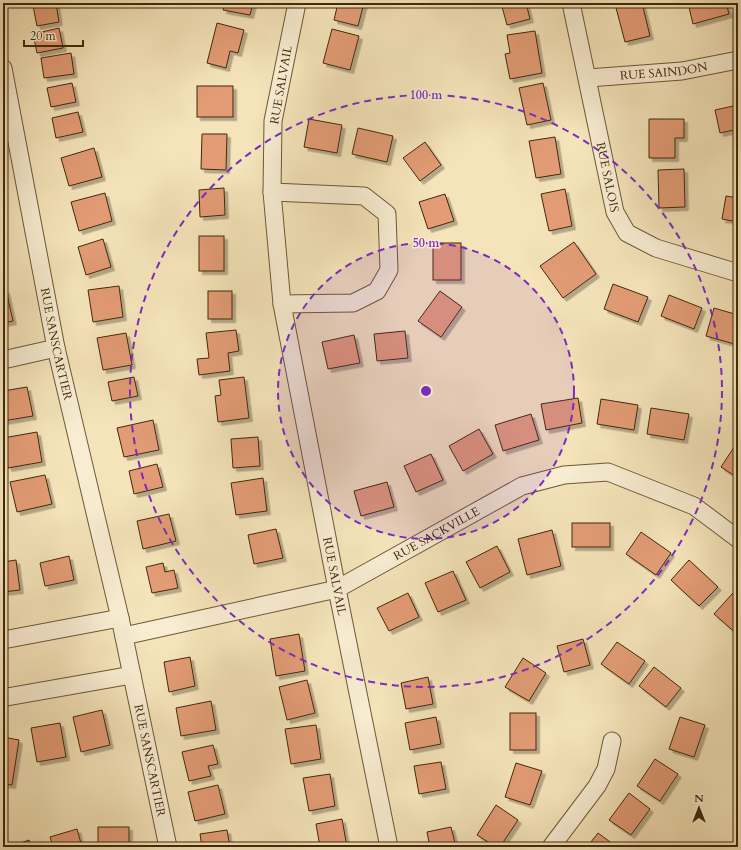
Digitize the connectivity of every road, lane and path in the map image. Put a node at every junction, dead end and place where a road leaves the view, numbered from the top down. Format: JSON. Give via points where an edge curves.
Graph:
{"nodes":[{"id":1,"x":297,"y":3,"type":"edge"},
{"id":2,"x":571,"y":3,"type":"edge"},
{"id":3,"x":738,"y":60,"type":"edge"},
{"id":4,"x":3,"y":68,"type":"edge"},
{"id":5,"x":588,"y":78,"type":"junction"},
{"id":6,"x":272,"y":192,"type":"junction"},
{"id":7,"x":738,"y":273,"type":"edge"},
{"id":8,"x":282,"y":304,"type":"junction"},
{"id":9,"x":56,"y":348,"type":"junction"},
{"id":10,"x":3,"y":360,"type":"edge"},
{"id":11,"x":738,"y":539,"type":"edge"},
{"id":12,"x":337,"y":589,"type":"junction"},
{"id":13,"x":120,"y":618,"type":"junction"},
{"id":14,"x":124,"y":636,"type":"junction"},
{"id":15,"x":3,"y":640,"type":"edge"},
{"id":16,"x":132,"y":675,"type":"junction"},
{"id":17,"x":3,"y":695,"type":"edge"},
{"id":18,"x":612,"y":741,"type":"dead end"},
{"id":19,"x":168,"y":847,"type":"edge"},
{"id":20,"x":390,"y":847,"type":"edge"},
{"id":21,"x":551,"y":847,"type":"edge"}],
"edges":[{"from":1,"to":6,"type":"street","name":"RUE SALVAIL","via":[[273,121]]},
{"from":2,"to":5,"type":"street","name":"RUE SALOIS"},
{"from":3,"to":5,"type":"street","name":"RUE SAINDON","via":[[682,71]]},
{"from":4,"to":9,"type":"street","name":"RUE SANSCARTIER"},
{"from":5,"to":7,"type":"street","name":"RUE SALOIS","via":[[615,212],[627,233],[656,248]]},
{"from":6,"to":8,"type":"street","name":"RUE SALVAIL"},
{"from":6,"to":8,"type":"street","via":[[364,196],[387,214],[389,270],[377,291],[353,303]]},
{"from":8,"to":12,"type":"street","name":"RUE SALVAIL"},
{"from":9,"to":10,"type":"street"},
{"from":9,"to":13,"type":"street","name":"RUE SANSCARTIER"},
{"from":11,"to":12,"type":"street","name":"RUE SACKVILLE","via":[[694,506],[608,472],[564,475],[522,486]]},
{"from":12,"to":14,"type":"street","name":"RUE SACKVILLE"},
{"from":12,"to":20,"type":"street","name":"RUE SALVAIL"},
{"from":13,"to":14,"type":"street","name":"RUE SANSCARTIER"},
{"from":13,"to":15,"type":"street"},
{"from":14,"to":16,"type":"street","name":"RUE SANSCARTIER"},
{"from":16,"to":17,"type":"street","via":[[6,697]]},
{"from":16,"to":19,"type":"street","name":"RUE SANSCARTIER"},
{"from":18,"to":21,"type":"street","via":[[606,769],[597,786]]}]}
